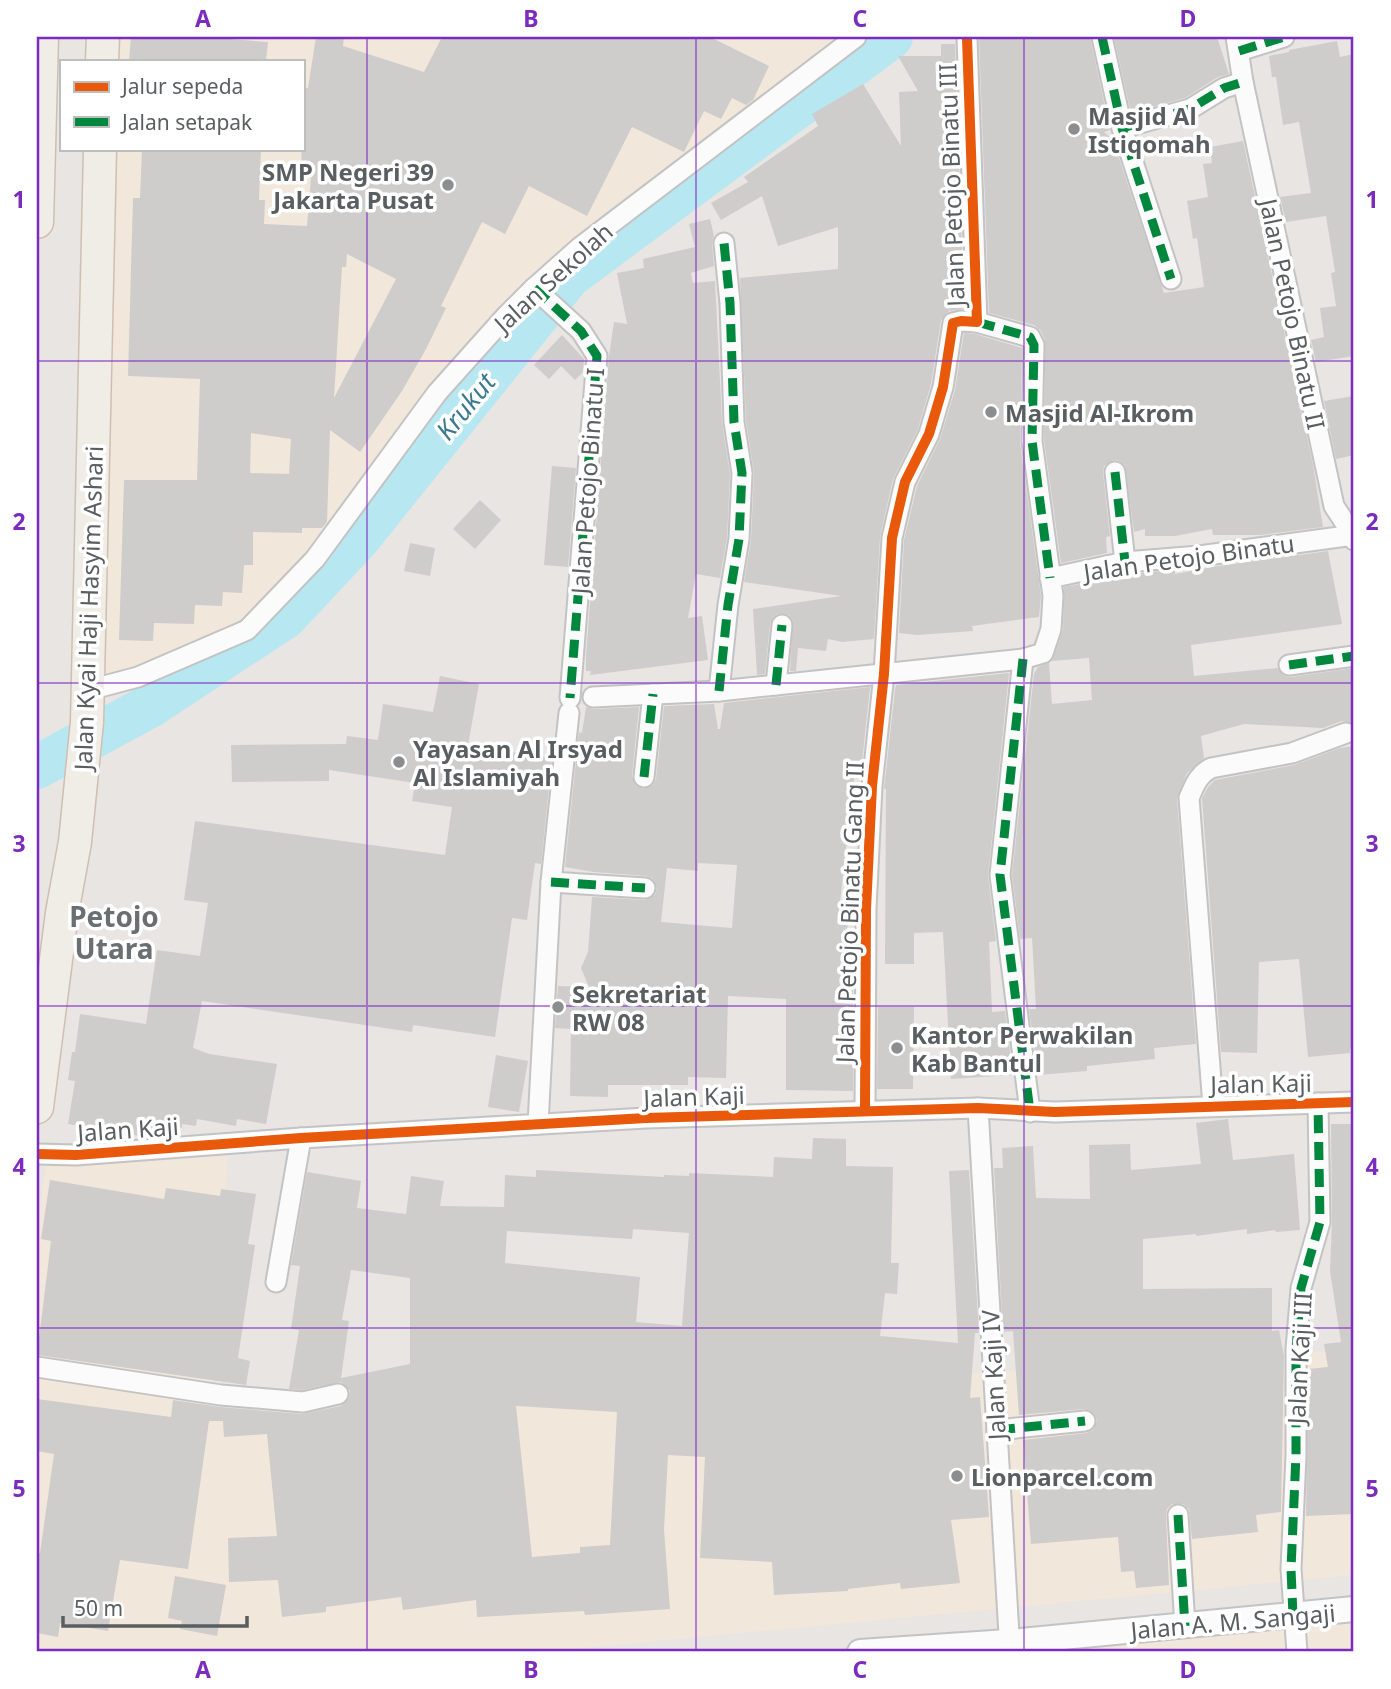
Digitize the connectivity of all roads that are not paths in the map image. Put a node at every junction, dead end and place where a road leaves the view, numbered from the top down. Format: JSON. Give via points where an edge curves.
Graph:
{"nodes":[{"id":1,"x":41,"y":37,"type":"edge"},
{"id":2,"x":103,"y":37,"type":"edge"},
{"id":3,"x":856,"y":37,"type":"edge"},
{"id":4,"x":1102,"y":37,"type":"edge"},
{"id":5,"x":1284,"y":37,"type":"edge"},
{"id":6,"x":967,"y":38,"type":"edge"},
{"id":7,"x":1237,"y":44,"type":"edge"},
{"id":8,"x":102,"y":60,"type":"edge"},
{"id":9,"x":1243,"y":82,"type":"junction"},
{"id":10,"x":1122,"y":128,"type":"junction"},
{"id":11,"x":100,"y":150,"type":"edge"},
{"id":12,"x":37,"y":222,"type":"edge"},
{"id":13,"x":724,"y":243,"type":"dead end"},
{"id":14,"x":1171,"y":279,"type":"dead end"},
{"id":15,"x":540,"y":293,"type":"junction"},
{"id":16,"x":977,"y":322,"type":"junction"},
{"id":17,"x":1115,"y":472,"type":"dead end"},
{"id":18,"x":1354,"y":537,"type":"edge"},
{"id":19,"x":1125,"y":562,"type":"junction"},
{"id":20,"x":1050,"y":578,"type":"junction"},
{"id":21,"x":782,"y":625,"type":"dead end"},
{"id":22,"x":1354,"y":656,"type":"edge"},
{"id":23,"x":1023,"y":659,"type":"junction"},
{"id":24,"x":1289,"y":665,"type":"dead end"},
{"id":25,"x":884,"y":674,"type":"junction"},
{"id":26,"x":776,"y":685,"type":"junction"},
{"id":27,"x":89,"y":690,"type":"junction"},
{"id":28,"x":719,"y":691,"type":"junction"},
{"id":29,"x":653,"y":694,"type":"junction"},
{"id":30,"x":593,"y":697,"type":"dead end"},
{"id":31,"x":1346,"y":733,"type":"dead end"},
{"id":32,"x":644,"y":777,"type":"dead end"},
{"id":33,"x":551,"y":882,"type":"junction"},
{"id":34,"x":645,"y":888,"type":"dead end"},
{"id":35,"x":1354,"y":1102,"type":"edge"},
{"id":36,"x":1318,"y":1103,"type":"junction"},
{"id":37,"x":1213,"y":1105,"type":"junction"},
{"id":38,"x":37,"y":1107,"type":"edge"},
{"id":39,"x":978,"y":1108,"type":"junction"},
{"id":40,"x":865,"y":1110,"type":"junction"},
{"id":41,"x":1030,"y":1112,"type":"junction"},
{"id":42,"x":538,"y":1124,"type":"junction"},
{"id":43,"x":301,"y":1138,"type":"junction"},
{"id":44,"x":37,"y":1154,"type":"edge"},
{"id":45,"x":276,"y":1282,"type":"dead end"},
{"id":46,"x":37,"y":1367,"type":"edge"},
{"id":47,"x":338,"y":1394,"type":"dead end"},
{"id":48,"x":1084,"y":1421,"type":"dead end"},
{"id":49,"x":997,"y":1430,"type":"junction"},
{"id":50,"x":1178,"y":1515,"type":"dead end"},
{"id":51,"x":1354,"y":1609,"type":"edge"},
{"id":52,"x":1293,"y":1616,"type":"junction"},
{"id":53,"x":1185,"y":1626,"type":"junction"},
{"id":54,"x":1010,"y":1647,"type":"edge"},
{"id":55,"x":860,"y":1652,"type":"edge"},
{"id":56,"x":1297,"y":1652,"type":"edge"}],
"edges":[{"from":1,"to":12,"type":"main road"},
{"from":2,"to":8,"type":"main road"},
{"from":3,"to":15,"type":"street","name":"Jalan Sekolah","via":[[579,248]]},
{"from":4,"to":10,"type":"street"},
{"from":5,"to":7,"type":"street"},
{"from":6,"to":16,"type":"street","name":"Jalan Petojo Binatu III"},
{"from":7,"to":9,"type":"street","name":"Jalan Petojo Binatu II"},
{"from":9,"to":10,"type":"street","via":[[1190,108]]},
{"from":9,"to":18,"type":"street","name":"Jalan Petojo Binatu II","via":[[1334,506]]},
{"from":10,"to":14,"type":"street"},
{"from":11,"to":27,"type":"main road","name":"Jalan Kyai Haji Hasyim Ashari"},
{"from":13,"to":28,"type":"street","via":[[734,422],[742,473],[739,539]]},
{"from":15,"to":27,"type":"street","name":"Jalan Sekolah","via":[[505,317],[437,393],[315,559],[247,630],[138,677]]},
{"from":15,"to":33,"type":"street","name":"Jalan Petojo Binatu I","via":[[569,318],[597,356],[570,706]]},
{"from":16,"to":20,"type":"street","via":[[1030,337],[1034,345],[1032,440]]},
{"from":16,"to":25,"type":"street","name":"Jalan Petojo Binatu III","via":[[953,323],[943,387],[929,434],[905,482],[891,538]]},
{"from":17,"to":19,"type":"street"},
{"from":18,"to":19,"type":"street","name":"Jalan Petojo Binatu"},
{"from":19,"to":20,"type":"street","name":"Jalan Petojo Binatu"},
{"from":20,"to":23,"type":"street","name":"Jalan Petojo Binatu","via":[[1053,596],[1047,641],[1041,655]]},
{"from":21,"to":26,"type":"street"},
{"from":22,"to":24,"type":"street"},
{"from":23,"to":25,"type":"street"},
{"from":23,"to":41,"type":"street","via":[[1000,875]]},
{"from":25,"to":26,"type":"street"},
{"from":25,"to":40,"type":"street","name":"Jalan Petojo Binatu Gang II","via":[[866,909]]},
{"from":26,"to":28,"type":"street"},
{"from":27,"to":38,"type":"main road","name":"Jalan Kyai Haji Hasyim Ashari","via":[[75,842]]},
{"from":28,"to":29,"type":"street"},
{"from":29,"to":30,"type":"street"},
{"from":29,"to":32,"type":"street"},
{"from":31,"to":37,"type":"street","via":[[1292,753],[1211,768],[1195,782],[1189,797]]},
{"from":33,"to":34,"type":"street"},
{"from":33,"to":42,"type":"street","name":"Jalan Petojo Binatu I"},
{"from":35,"to":36,"type":"street","name":"Jalan Kaji"},
{"from":36,"to":37,"type":"street","name":"Jalan Kaji"},
{"from":36,"to":52,"type":"street","name":"Jalan Kaji III","via":[[1320,1222],[1301,1288],[1296,1349]]},
{"from":37,"to":41,"type":"street","name":"Jalan Kaji"},
{"from":39,"to":40,"type":"street","name":"Jalan Kaji"},
{"from":39,"to":41,"type":"street","name":"Jalan Kaji"},
{"from":39,"to":49,"type":"street","name":"Jalan Kaji IV"},
{"from":40,"to":42,"type":"street","name":"Jalan Kaji"},
{"from":42,"to":43,"type":"street","name":"Jalan Kaji"},
{"from":43,"to":44,"type":"street","name":"Jalan Kaji"},
{"from":43,"to":45,"type":"street"},
{"from":46,"to":47,"type":"street","via":[[221,1395],[303,1402]]},
{"from":48,"to":49,"type":"street"},
{"from":49,"to":54,"type":"street","name":"Jalan Kaji IV"},
{"from":50,"to":53,"type":"street"},
{"from":51,"to":52,"type":"street","name":"Jalan A. M. Sangaji"},
{"from":52,"to":53,"type":"street","name":"Jalan A. M. Sangaji"},
{"from":52,"to":56,"type":"street","name":"Jalan Kaji III"},
{"from":53,"to":54,"type":"street","name":"Jalan A. M. Sangaji"},
{"from":54,"to":55,"type":"street","name":"Jalan A. M. Sangaji"}]}
